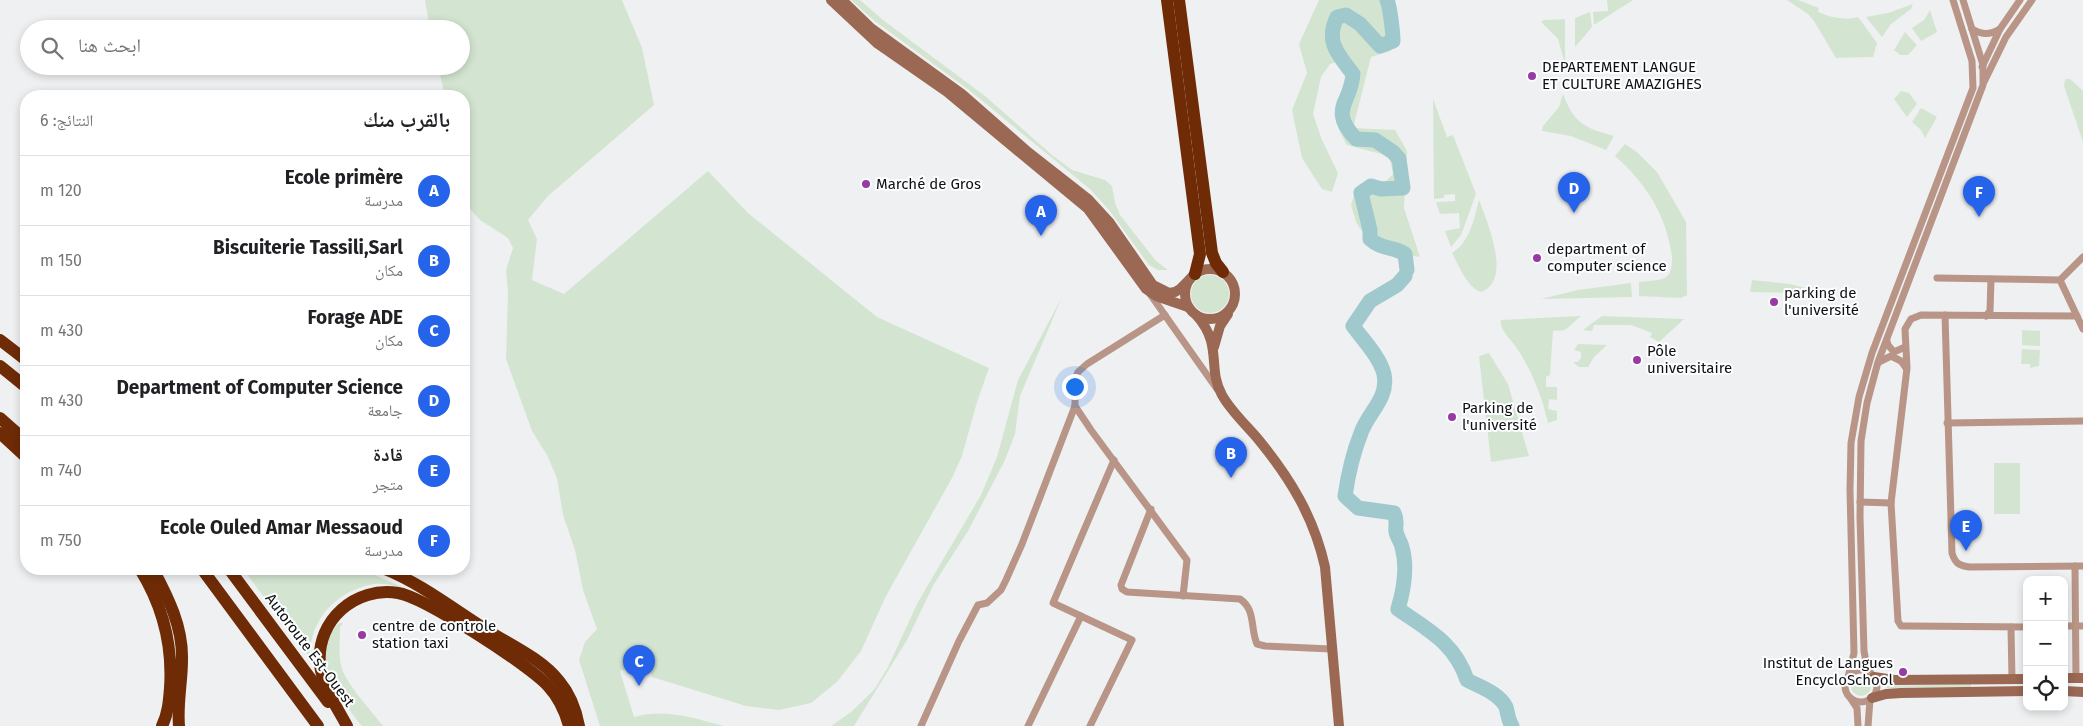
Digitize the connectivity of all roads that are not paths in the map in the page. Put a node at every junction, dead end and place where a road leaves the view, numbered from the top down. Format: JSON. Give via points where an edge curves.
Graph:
{"nodes":[{"id":1,"x":831,"y":0,"type":"edge"},
{"id":2,"x":842,"y":0,"type":"edge"},
{"id":3,"x":1167,"y":0,"type":"edge"},
{"id":4,"x":1179,"y":0,"type":"edge"},
{"id":5,"x":1953,"y":0,"type":"edge"},
{"id":6,"x":1963,"y":0,"type":"edge"},
{"id":7,"x":2020,"y":0,"type":"edge"},
{"id":8,"x":2032,"y":0,"type":"edge"},
{"id":9,"x":2000,"y":28,"type":"junction"},
{"id":10,"x":1972,"y":29,"type":"junction"},
{"id":11,"x":1996,"y":56,"type":"junction"},
{"id":12,"x":1972,"y":61,"type":"junction"},
{"id":13,"x":1983,"y":65,"type":"junction"},
{"id":14,"x":1982,"y":85,"type":"junction"},
{"id":15,"x":1972,"y":88,"type":"junction"},
{"id":16,"x":2083,"y":257,"type":"edge"},
{"id":17,"x":1223,"y":272,"type":"junction"},
{"id":18,"x":1193,"y":276,"type":"junction"},
{"id":19,"x":1937,"y":278,"type":"dead end"},
{"id":20,"x":1991,"y":279,"type":"junction"},
{"id":21,"x":2060,"y":280,"type":"junction"},
{"id":22,"x":1146,"y":289,"type":"junction"},
{"id":23,"x":1233,"y":306,"type":"junction"},
{"id":24,"x":1188,"y":308,"type":"junction"},
{"id":25,"x":1165,"y":315,"type":"junction"},
{"id":26,"x":1945,"y":315,"type":"junction"},
{"id":27,"x":1198,"y":316,"type":"junction"},
{"id":28,"x":1986,"y":316,"type":"junction"},
{"id":29,"x":2077,"y":316,"type":"junction"},
{"id":30,"x":2083,"y":329,"type":"edge"},
{"id":31,"x":0,"y":340,"type":"edge"},
{"id":32,"x":1886,"y":340,"type":"junction"},
{"id":33,"x":1905,"y":347,"type":"junction"},
{"id":34,"x":1214,"y":348,"type":"junction"},
{"id":35,"x":20,"y":355,"type":"edge"},
{"id":36,"x":1898,"y":355,"type":"junction"},
{"id":37,"x":1878,"y":362,"type":"junction"},
{"id":38,"x":0,"y":366,"type":"edge"},
{"id":39,"x":1907,"y":368,"type":"junction"},
{"id":40,"x":20,"y":382,"type":"edge"},
{"id":41,"x":1221,"y":395,"type":"junction"},
{"id":42,"x":1075,"y":406,"type":"junction"},
{"id":43,"x":0,"y":418,"type":"edge"},
{"id":44,"x":2083,"y":422,"type":"edge"},
{"id":45,"x":1947,"y":423,"type":"junction"},
{"id":46,"x":0,"y":433,"type":"edge"},
{"id":47,"x":20,"y":436,"type":"edge"},
{"id":48,"x":20,"y":451,"type":"edge"},
{"id":49,"x":1114,"y":460,"type":"junction"},
{"id":50,"x":1860,"y":502,"type":"junction"},
{"id":51,"x":1891,"y":503,"type":"junction"},
{"id":52,"x":1151,"y":509,"type":"junction"},
{"id":53,"x":2079,"y":566,"type":"edge"},
{"id":54,"x":143,"y":575,"type":"edge"},
{"id":55,"x":156,"y":575,"type":"edge"},
{"id":56,"x":206,"y":575,"type":"edge"},
{"id":57,"x":233,"y":575,"type":"edge"},
{"id":58,"x":396,"y":575,"type":"edge"},
{"id":59,"x":1183,"y":596,"type":"junction"},
{"id":60,"x":1080,"y":616,"type":"junction"},
{"id":61,"x":2079,"y":626,"type":"edge"},
{"id":62,"x":2011,"y":627,"type":"junction"},
{"id":63,"x":2023,"y":627,"type":"edge"},
{"id":64,"x":1331,"y":649,"type":"junction"},
{"id":65,"x":1873,"y":675,"type":"junction"},
{"id":66,"x":1848,"y":677,"type":"junction"},
{"id":67,"x":2079,"y":678,"type":"edge"},
{"id":68,"x":2012,"y":679,"type":"junction"},
{"id":69,"x":2023,"y":679,"type":"edge"},
{"id":70,"x":2023,"y":691,"type":"edge"},
{"id":71,"x":2068,"y":692,"type":"edge"},
{"id":72,"x":2083,"y":692,"type":"edge"},
{"id":73,"x":1851,"y":699,"type":"junction"},
{"id":74,"x":1871,"y":699,"type":"junction"},
{"id":75,"x":162,"y":726,"type":"edge"},
{"id":76,"x":179,"y":726,"type":"edge"},
{"id":77,"x":318,"y":726,"type":"edge"},
{"id":78,"x":346,"y":726,"type":"edge"},
{"id":79,"x":569,"y":726,"type":"edge"},
{"id":80,"x":579,"y":726,"type":"edge"},
{"id":81,"x":921,"y":726,"type":"edge"},
{"id":82,"x":1028,"y":726,"type":"edge"},
{"id":83,"x":1090,"y":726,"type":"edge"},
{"id":84,"x":1339,"y":726,"type":"edge"},
{"id":85,"x":1858,"y":726,"type":"edge"},
{"id":86,"x":1868,"y":726,"type":"edge"}],
"edges":[{"from":1,"to":22,"type":"main road","via":[[878,44],[947,92],[1088,209]]},
{"from":2,"to":18,"type":"main road","via":[[871,28],[962,94],[1088,199],[1154,285],[1169,293],[1180,289]]},
{"from":3,"to":18,"type":"highway","via":[[1200,254]]},
{"from":4,"to":17,"type":"highway","via":[[1212,253]]},
{"from":5,"to":12,"type":"street"},
{"from":6,"to":10,"type":"street"},
{"from":7,"to":9,"type":"street"},
{"from":8,"to":11,"type":"street"},
{"from":9,"to":10,"type":"street","via":[[1989,34]]},
{"from":9,"to":13,"type":"street"},
{"from":10,"to":13,"type":"street"},
{"from":11,"to":13,"type":"street"},
{"from":11,"to":14,"type":"street"},
{"from":12,"to":13,"type":"street"},
{"from":12,"to":15,"type":"street"},
{"from":13,"to":14,"type":"street"},
{"from":13,"to":15,"type":"street"},
{"from":14,"to":32,"type":"street"},
{"from":15,"to":66,"type":"street","via":[[1872,353],[1856,410],[1850,463],[1854,653]]},
{"from":16,"to":21,"type":"street"},
{"from":17,"to":18,"type":"main road","via":[[1212,269]]},
{"from":17,"to":23,"type":"main road","via":[[1235,287]]},
{"from":18,"to":24,"type":"main road","via":[[1187,283],[1185,295]]},
{"from":19,"to":20,"type":"street"},
{"from":20,"to":21,"type":"street"},
{"from":20,"to":28,"type":"street","via":[[1990,311]]},
{"from":21,"to":29,"type":"street"},
{"from":22,"to":24,"type":"main road"},
{"from":22,"to":25,"type":"street"},
{"from":23,"to":27,"type":"main road","via":[[1213,320]]},
{"from":23,"to":34,"type":"main road","via":[[1220,326]]},
{"from":24,"to":27,"type":"main road"},
{"from":25,"to":41,"type":"street"},
{"from":25,"to":42,"type":"street","via":[[1078,372]]},
{"from":26,"to":28,"type":"street"},
{"from":26,"to":33,"type":"street","via":[[1920,315],[1911,319],[1905,329]]},
{"from":26,"to":45,"type":"street"},
{"from":27,"to":34,"type":"main road","via":[[1210,334]]},
{"from":28,"to":29,"type":"street"},
{"from":29,"to":30,"type":"street"},
{"from":31,"to":35,"type":"highway"},
{"from":32,"to":36,"type":"street"},
{"from":32,"to":37,"type":"street"},
{"from":33,"to":36,"type":"street"},
{"from":33,"to":36,"type":"street"},
{"from":34,"to":41,"type":"main road"},
{"from":36,"to":37,"type":"street"},
{"from":36,"to":39,"type":"street"},
{"from":36,"to":39,"type":"street"},
{"from":37,"to":50,"type":"street","via":[[1861,442]]},
{"from":38,"to":40,"type":"highway"},
{"from":39,"to":51,"type":"street"},
{"from":41,"to":64,"type":"main road","via":[[1284,472],[1306,508],[1325,567]]},
{"from":42,"to":49,"type":"street"},
{"from":42,"to":81,"type":"street","via":[[1006,580],[1001,590],[987,603],[978,606]]},
{"from":43,"to":47,"type":"highway"},
{"from":44,"to":45,"type":"street"},
{"from":45,"to":53,"type":"street","via":[[1955,562],[1970,567]]},
{"from":46,"to":48,"type":"highway"},
{"from":49,"to":52,"type":"street"},
{"from":49,"to":60,"type":"street","via":[[1053,604]]},
{"from":50,"to":51,"type":"street"},
{"from":50,"to":65,"type":"street","via":[[1864,651]]},
{"from":51,"to":62,"type":"street","via":[[1896,614],[1901,626]]},
{"from":52,"to":59,"type":"street","via":[[1187,560]]},
{"from":52,"to":59,"type":"street","via":[[1122,589]]},
{"from":53,"to":61,"type":"street"},
{"from":54,"to":75,"type":"highway","via":[[157,600],[170,649],[170,696]]},
{"from":55,"to":76,"type":"highway","via":[[170,600],[181,642]]},
{"from":56,"to":77,"type":"highway"},
{"from":57,"to":78,"type":"highway","name":"Autoroute Est-Ouest"},
{"from":58,"to":80,"type":"highway","via":[[539,663],[558,679],[568,693]]},
{"from":59,"to":64,"type":"street","via":[[1240,599],[1251,613],[1257,644]]},
{"from":60,"to":82,"type":"street"},
{"from":60,"to":83,"type":"street","via":[[1132,640]]},
{"from":61,"to":67,"type":"street"},
{"from":62,"to":63,"type":"street"},
{"from":62,"to":68,"type":"street"},
{"from":64,"to":84,"type":"main road"},
{"from":65,"to":66,"type":"street","via":[[1858,670]]},
{"from":65,"to":68,"type":"main road","via":[[1894,680]]},
{"from":65,"to":74,"type":"street","via":[[1877,686]]},
{"from":66,"to":73,"type":"street","via":[[1845,687]]},
{"from":68,"to":69,"type":"main road"},
{"from":70,"to":74,"type":"main road","via":[[1902,693]]},
{"from":71,"to":72,"type":"main road"},
{"from":73,"to":74,"type":"street","via":[[1859,702]]},
{"from":73,"to":85,"type":"street","via":[[1857,708]]},
{"from":74,"to":86,"type":"street"},
{"from":78,"to":79,"type":"highway","via":[[323,676],[320,664],[322,641],[331,620],[340,610],[364,595],[380,592],[398,593],[423,602],[528,667],[558,698]]}]}
